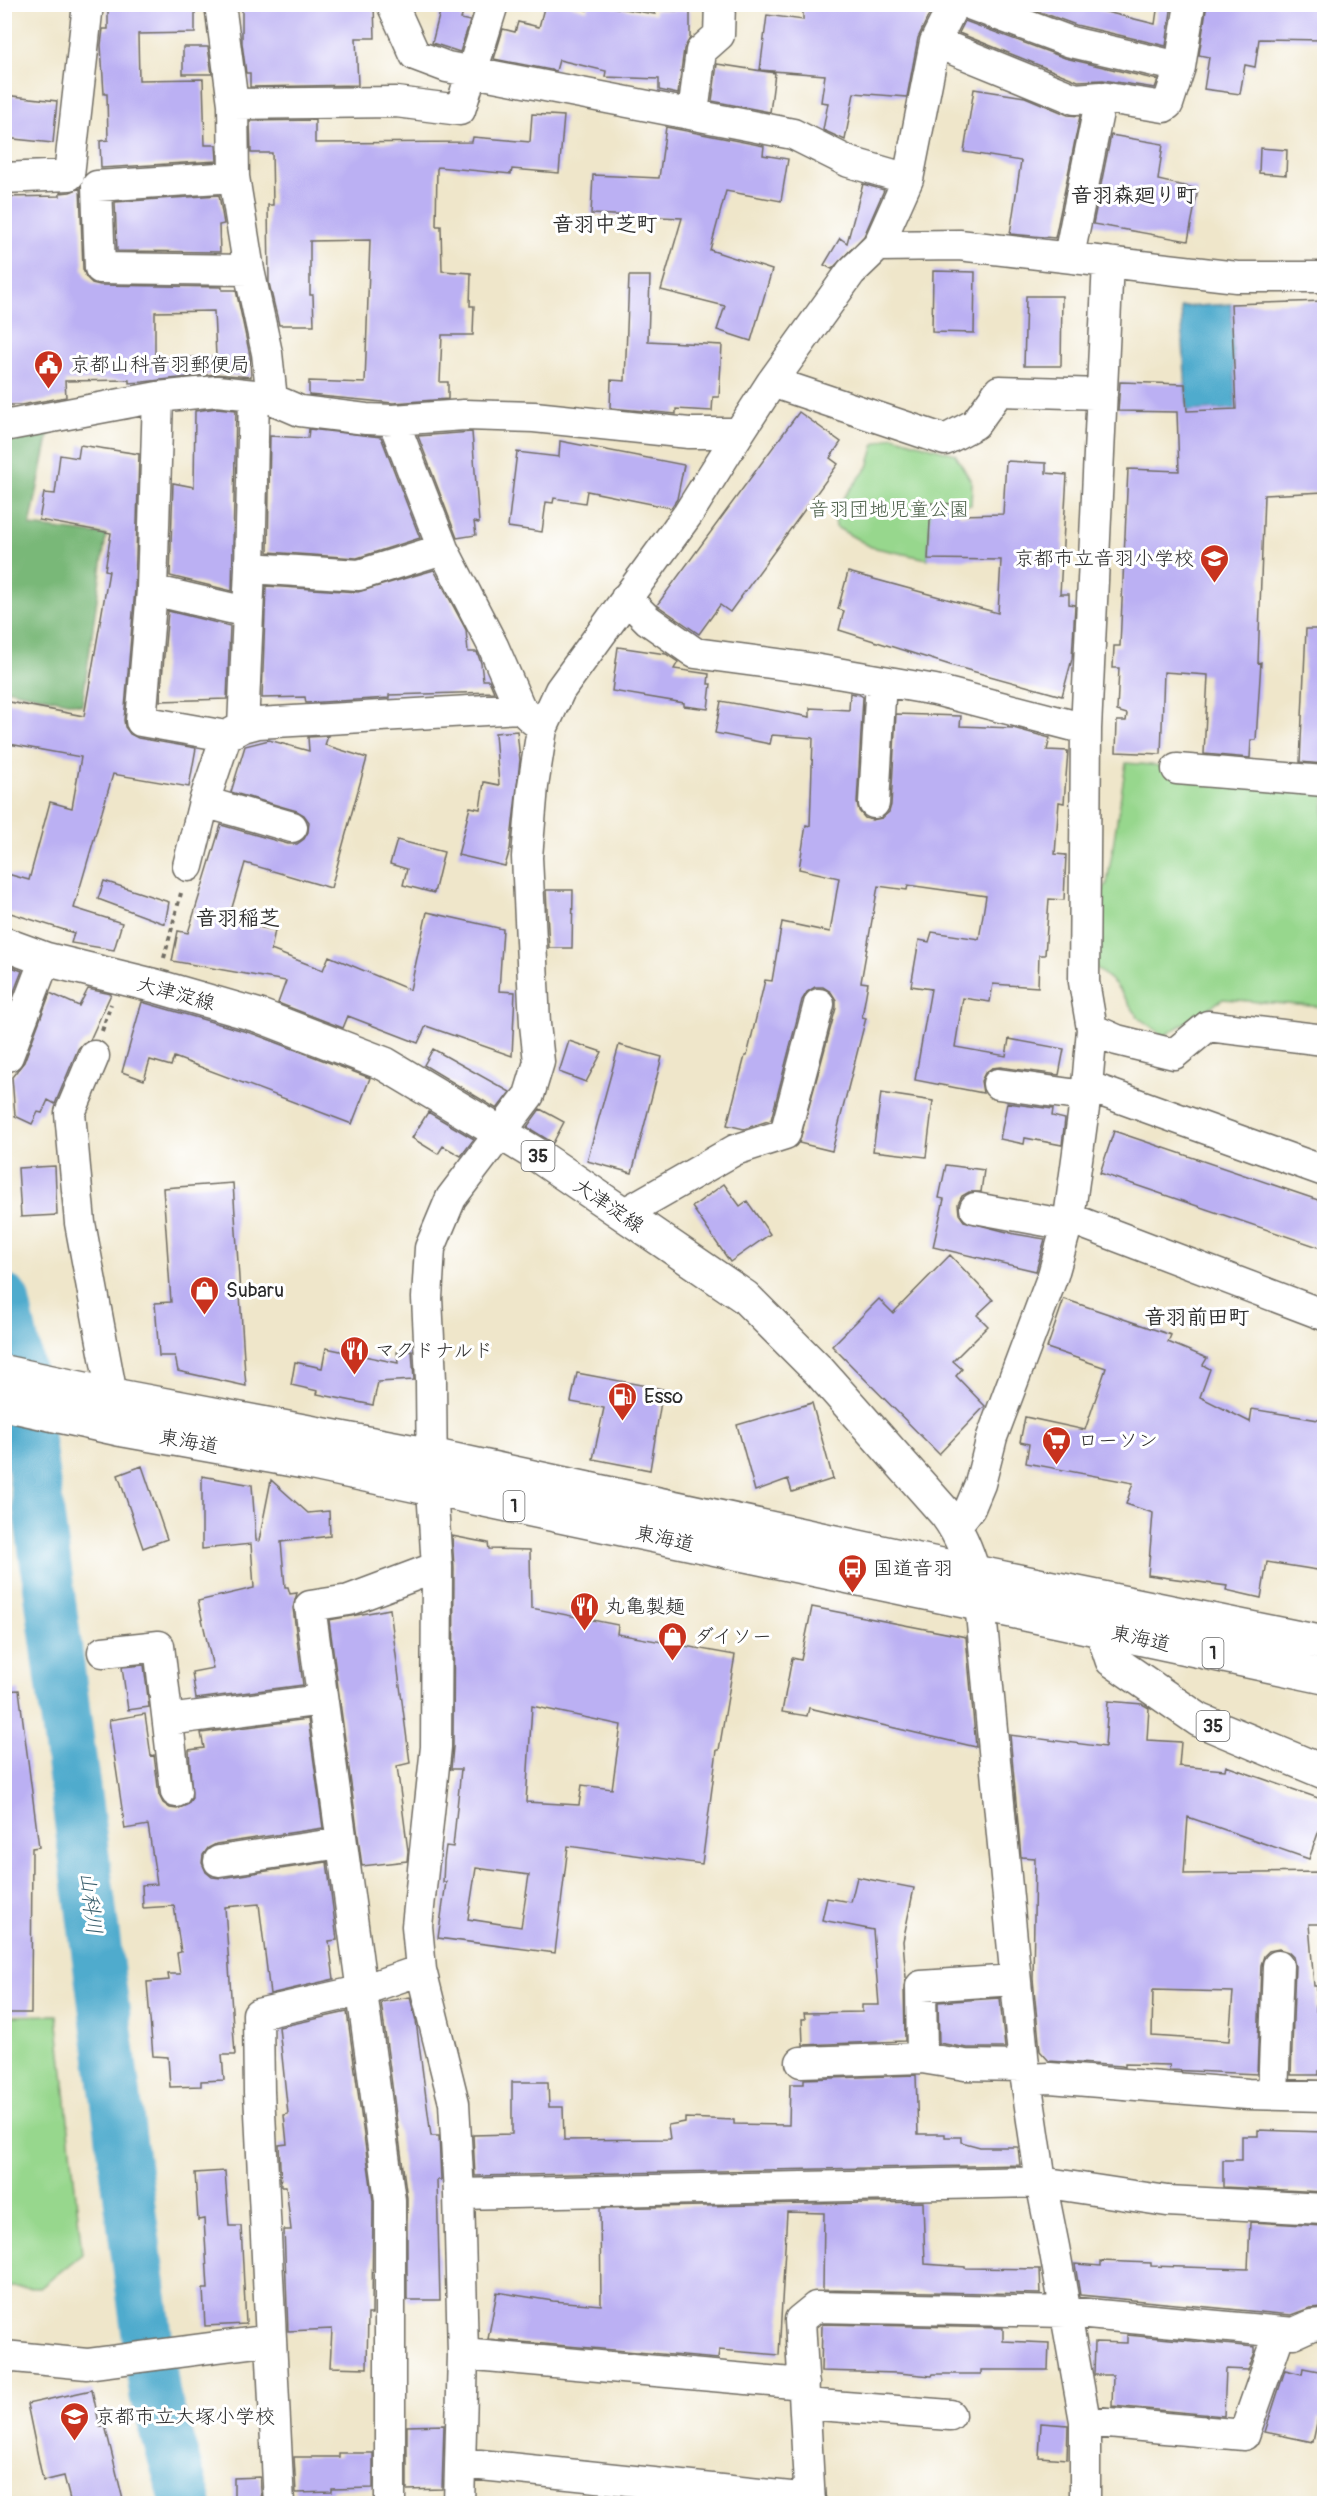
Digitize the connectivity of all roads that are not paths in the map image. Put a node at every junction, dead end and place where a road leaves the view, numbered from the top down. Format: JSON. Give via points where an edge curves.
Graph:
{"nodes":[{"id":1,"x":88,"y":4,"type":"edge"},
{"id":2,"x":220,"y":4,"type":"edge"},
{"id":3,"x":392,"y":4,"type":"edge"},
{"id":4,"x":493,"y":4,"type":"edge"},
{"id":5,"x":720,"y":4,"type":"edge"},
{"id":6,"x":954,"y":4,"type":"edge"},
{"id":7,"x":969,"y":4,"type":"edge"},
{"id":8,"x":1190,"y":4,"type":"edge"},
{"id":9,"x":935,"y":42,"type":"junction"},
{"id":10,"x":1180,"y":66,"type":"junction"},
{"id":11,"x":474,"y":71,"type":"junction"},
{"id":12,"x":1101,"y":97,"type":"junction"},
{"id":13,"x":233,"y":104,"type":"junction"},
{"id":14,"x":693,"y":113,"type":"junction"},
{"id":15,"x":234,"y":177,"type":"junction"},
{"id":16,"x":4,"y":178,"type":"edge"},
{"id":17,"x":908,"y":179,"type":"junction"},
{"id":18,"x":878,"y":246,"type":"junction"},
{"id":19,"x":1069,"y":256,"type":"junction"},
{"id":20,"x":1108,"y":261,"type":"junction"},
{"id":21,"x":249,"y":270,"type":"junction"},
{"id":22,"x":1324,"y":277,"type":"edge"},
{"id":23,"x":772,"y":382,"type":"junction"},
{"id":24,"x":1102,"y":394,"type":"junction"},
{"id":25,"x":158,"y":397,"type":"junction"},
{"id":26,"x":263,"y":397,"type":"junction"},
{"id":27,"x":393,"y":420,"type":"junction"},
{"id":28,"x":4,"y":426,"type":"edge"},
{"id":29,"x":739,"y":433,"type":"junction"},
{"id":30,"x":443,"y":549,"type":"junction"},
{"id":31,"x":250,"y":568,"type":"junction"},
{"id":32,"x":152,"y":590,"type":"junction"},
{"id":33,"x":626,"y":598,"type":"junction"},
{"id":34,"x":247,"y":612,"type":"junction"},
{"id":35,"x":880,"y":681,"type":"junction"},
{"id":36,"x":520,"y":708,"type":"junction"},
{"id":37,"x":542,"y":729,"type":"junction"},
{"id":38,"x":1086,"y":729,"type":"junction"},
{"id":39,"x":234,"y":731,"type":"junction"},
{"id":40,"x":1177,"y":769,"type":"dead end"},
{"id":41,"x":1324,"y":781,"type":"edge"},
{"id":42,"x":204,"y":802,"type":"junction"},
{"id":43,"x":874,"y":803,"type":"dead end"},
{"id":44,"x":292,"y":827,"type":"dead end"},
{"id":45,"x":188,"y":866,"type":"road end"},
{"id":46,"x":4,"y":944,"type":"edge"},
{"id":47,"x":45,"y":960,"type":"junction"},
{"id":48,"x":819,"y":1004,"type":"dead end"},
{"id":49,"x":1092,"y":1029,"type":"junction"},
{"id":50,"x":1324,"y":1040,"type":"edge"},
{"id":51,"x":8,"y":1056,"type":"dead end"},
{"id":52,"x":94,"y":1056,"type":"road end"},
{"id":53,"x":998,"y":1084,"type":"dead end"},
{"id":54,"x":1086,"y":1091,"type":"junction"},
{"id":55,"x":499,"y":1132,"type":"junction"},
{"id":56,"x":1324,"y":1171,"type":"edge"},
{"id":57,"x":975,"y":1208,"type":"dead end"},
{"id":58,"x":623,"y":1215,"type":"junction"},
{"id":59,"x":1068,"y":1222,"type":"junction"},
{"id":60,"x":1324,"y":1315,"type":"edge"},
{"id":61,"x":4,"y":1372,"type":"edge"},
{"id":62,"x":113,"y":1395,"type":"junction"},
{"id":63,"x":4,"y":1404,"type":"edge"},
{"id":64,"x":118,"y":1429,"type":"junction"},
{"id":65,"x":431,"y":1455,"type":"junction"},
{"id":66,"x":432,"y":1489,"type":"junction"},
{"id":67,"x":955,"y":1527,"type":"junction"},
{"id":68,"x":437,"y":1567,"type":"junction"},
{"id":69,"x":977,"y":1587,"type":"junction"},
{"id":70,"x":1105,"y":1615,"type":"junction"},
{"id":71,"x":1324,"y":1643,"type":"edge"},
{"id":72,"x":103,"y":1652,"type":"dead end"},
{"id":73,"x":1324,"y":1677,"type":"edge"},
{"id":74,"x":322,"y":1700,"type":"junction"},
{"id":75,"x":168,"y":1720,"type":"junction"},
{"id":76,"x":1324,"y":1772,"type":"edge"},
{"id":77,"x":176,"y":1792,"type":"dead end"},
{"id":78,"x":341,"y":1843,"type":"junction"},
{"id":79,"x":219,"y":1862,"type":"dead end"},
{"id":80,"x":1278,"y":1966,"type":"dead end"},
{"id":81,"x":421,"y":1970,"type":"junction"},
{"id":82,"x":1015,"y":1980,"type":"junction"},
{"id":83,"x":360,"y":1990,"type":"junction"},
{"id":84,"x":922,"y":2058,"type":"junction"},
{"id":85,"x":801,"y":2062,"type":"dead end"},
{"id":86,"x":1025,"y":2073,"type":"junction"},
{"id":87,"x":1274,"y":2094,"type":"junction"},
{"id":88,"x":1324,"y":2096,"type":"edge"},
{"id":89,"x":1041,"y":2182,"type":"junction"},
{"id":90,"x":459,"y":2194,"type":"junction"},
{"id":91,"x":1324,"y":2209,"type":"edge"},
{"id":92,"x":1066,"y":2312,"type":"junction"},
{"id":93,"x":1324,"y":2324,"type":"edge"},
{"id":94,"x":1280,"y":2332,"type":"junction"},
{"id":95,"x":271,"y":2340,"type":"junction"},
{"id":96,"x":463,"y":2354,"type":"junction"},
{"id":97,"x":4,"y":2355,"type":"edge"},
{"id":98,"x":804,"y":2394,"type":"junction"},
{"id":99,"x":950,"y":2415,"type":"dead end"},
{"id":100,"x":1085,"y":2421,"type":"junction"},
{"id":101,"x":461,"y":2463,"type":"junction"},
{"id":102,"x":810,"y":2501,"type":"edge"},
{"id":103,"x":279,"y":2504,"type":"edge"},
{"id":104,"x":390,"y":2504,"type":"edge"},
{"id":105,"x":459,"y":2504,"type":"edge"},
{"id":106,"x":1085,"y":2504,"type":"edge"}],
"edges":[{"from":1,"to":16,"type":"street","via":[[69,174]]},
{"from":2,"to":13,"type":"street"},
{"from":3,"to":11,"type":"street","via":[[415,55],[447,67]]},
{"from":4,"to":11,"type":"street"},
{"from":5,"to":14,"type":"street","via":[[719,35],[701,51]]},
{"from":6,"to":9,"type":"street"},
{"from":7,"to":10,"type":"street","via":[[1071,42]]},
{"from":8,"to":10,"type":"street"},
{"from":9,"to":12,"type":"street","via":[[1076,99]]},
{"from":9,"to":17,"type":"street"},
{"from":10,"to":12,"type":"street","via":[[1164,107]]},
{"from":11,"to":13,"type":"street","via":[[460,110],[396,102]]},
{"from":11,"to":14,"type":"street"},
{"from":12,"to":19,"type":"street"},
{"from":13,"to":15,"type":"street"},
{"from":14,"to":17,"type":"street","via":[[793,134],[849,162]]},
{"from":15,"to":21,"type":"street"},
{"from":15,"to":21,"type":"street","via":[[97,186],[100,268]]},
{"from":17,"to":18,"type":"street"},
{"from":18,"to":19,"type":"street","via":[[959,245]]},
{"from":18,"to":23,"type":"street","via":[[850,272]]},
{"from":19,"to":20,"type":"street"},
{"from":20,"to":22,"type":"street","via":[[1237,277]]},
{"from":20,"to":24,"type":"street"},
{"from":21,"to":26,"type":"street","via":[[267,353]]},
{"from":23,"to":24,"type":"street","via":[[945,440],[975,424],[999,391]]},
{"from":23,"to":29,"type":"street"},
{"from":24,"to":38,"type":"street"},
{"from":25,"to":26,"type":"street","via":[[217,391]]},
{"from":25,"to":28,"type":"street"},
{"from":25,"to":32,"type":"street"},
{"from":26,"to":27,"type":"street","via":[[300,411]]},
{"from":26,"to":31,"type":"street"},
{"from":27,"to":29,"type":"street","via":[[464,415],[534,417],[689,433]]},
{"from":27,"to":30,"type":"street"},
{"from":29,"to":33,"type":"street","via":[[688,514]]},
{"from":30,"to":31,"type":"street","via":[[359,575]]},
{"from":30,"to":36,"type":"street","via":[[494,646]]},
{"from":31,"to":34,"type":"street"},
{"from":32,"to":34,"type":"street"},
{"from":32,"to":39,"type":"street","via":[[141,721]]},
{"from":33,"to":35,"type":"street","via":[[648,620],[694,653]]},
{"from":33,"to":37,"type":"street","via":[[560,690]]},
{"from":34,"to":39,"type":"street"},
{"from":35,"to":38,"type":"street","via":[[935,690]]},
{"from":35,"to":43,"type":"street"},
{"from":36,"to":37,"type":"street"},
{"from":36,"to":39,"type":"street","via":[[258,723]]},
{"from":37,"to":55,"type":"street","via":[[526,857],[539,1062],[529,1095]]},
{"from":38,"to":49,"type":"street","via":[[1084,982]]},
{"from":39,"to":42,"type":"street"},
{"from":40,"to":41,"type":"street"},
{"from":42,"to":44,"type":"street"},
{"from":42,"to":45,"type":"street"},
{"from":46,"to":47,"type":"main road","name":"大津淀線","number":"35"},
{"from":47,"to":51,"type":"street"},
{"from":47,"to":55,"type":"main road","name":"大津淀線","number":"35","via":[[260,1016],[385,1064]]},
{"from":48,"to":58,"type":"street","via":[[785,1134],[735,1150]]},
{"from":49,"to":50,"type":"street","via":[[1117,1040],[1174,1054],[1208,1026]]},
{"from":49,"to":54,"type":"street"},
{"from":52,"to":62,"type":"street","via":[[70,1113],[80,1223]]},
{"from":53,"to":54,"type":"street"},
{"from":54,"to":56,"type":"street"},
{"from":54,"to":59,"type":"street"},
{"from":55,"to":58,"type":"main road","name":"大津淀線","number":"35"},
{"from":55,"to":65,"type":"street","via":[[451,1198],[430,1248],[427,1299]]},
{"from":57,"to":59,"type":"street"},
{"from":58,"to":67,"type":"main road","name":"大津淀線","number":"35","via":[[745,1297],[820,1372]]},
{"from":59,"to":60,"type":"street"},
{"from":59,"to":67,"type":"street","via":[[1053,1275],[992,1437],[980,1484],[970,1508]]},
{"from":61,"to":62,"type":"main road","name":"東海道","number":"1"},
{"from":62,"to":64,"type":"street"},
{"from":62,"to":65,"type":"main road","name":"東海道","number":"1"},
{"from":63,"to":64,"type":"main road","name":"東海道","number":"1"},
{"from":64,"to":66,"type":"main road","name":"東海道","number":"1"},
{"from":65,"to":66,"type":"street"},
{"from":65,"to":69,"type":"main road","name":"東海道","number":"1"},
{"from":66,"to":68,"type":"street"},
{"from":66,"to":69,"type":"main road","name":"東海道","number":"1","via":[[869,1582]]},
{"from":67,"to":69,"type":"main road","name":"大津淀線","number":"35"},
{"from":68,"to":74,"type":"street","via":[[349,1600],[310,1606]]},
{"from":68,"to":81,"type":"street","via":[[436,1747],[417,1926]]},
{"from":69,"to":70,"type":"main road","name":"東海道","number":"1"},
{"from":69,"to":82,"type":"street"},
{"from":70,"to":71,"type":"main road","name":"東海道","number":"1"},
{"from":70,"to":73,"type":"main road","name":"東海道","number":"1"},
{"from":70,"to":76,"type":"main road","number":"35","via":[[1112,1660],[1199,1720]]},
{"from":72,"to":75,"type":"street","via":[[159,1646]]},
{"from":74,"to":75,"type":"street"},
{"from":74,"to":78,"type":"street"},
{"from":75,"to":77,"type":"street"},
{"from":78,"to":79,"type":"street"},
{"from":78,"to":83,"type":"street"},
{"from":80,"to":87,"type":"street"},
{"from":81,"to":83,"type":"street"},
{"from":81,"to":90,"type":"street","via":[[454,2103]]},
{"from":82,"to":84,"type":"street","via":[[921,1986]]},
{"from":82,"to":86,"type":"street"},
{"from":83,"to":95,"type":"street","via":[[258,2014]]},
{"from":83,"to":104,"type":"street","via":[[390,2200]]},
{"from":84,"to":85,"type":"street"},
{"from":84,"to":86,"type":"street"},
{"from":86,"to":87,"type":"street"},
{"from":86,"to":89,"type":"street"},
{"from":87,"to":88,"type":"street"},
{"from":89,"to":90,"type":"street"},
{"from":89,"to":91,"type":"street","via":[[1167,2201]]},
{"from":89,"to":92,"type":"street"},
{"from":90,"to":96,"type":"street"},
{"from":92,"to":94,"type":"street"},
{"from":92,"to":98,"type":"street","via":[[816,2307],[800,2320]]},
{"from":92,"to":100,"type":"street"},
{"from":93,"to":94,"type":"street","via":[[1294,2333]]},
{"from":94,"to":100,"type":"street","via":[[1244,2436]]},
{"from":95,"to":97,"type":"street","via":[[87,2364]]},
{"from":95,"to":103,"type":"street"},
{"from":96,"to":98,"type":"street"},
{"from":96,"to":101,"type":"street"},
{"from":98,"to":99,"type":"street"},
{"from":98,"to":102,"type":"street"},
{"from":100,"to":106,"type":"street"},
{"from":101,"to":102,"type":"street"},
{"from":101,"to":105,"type":"street"}]}
